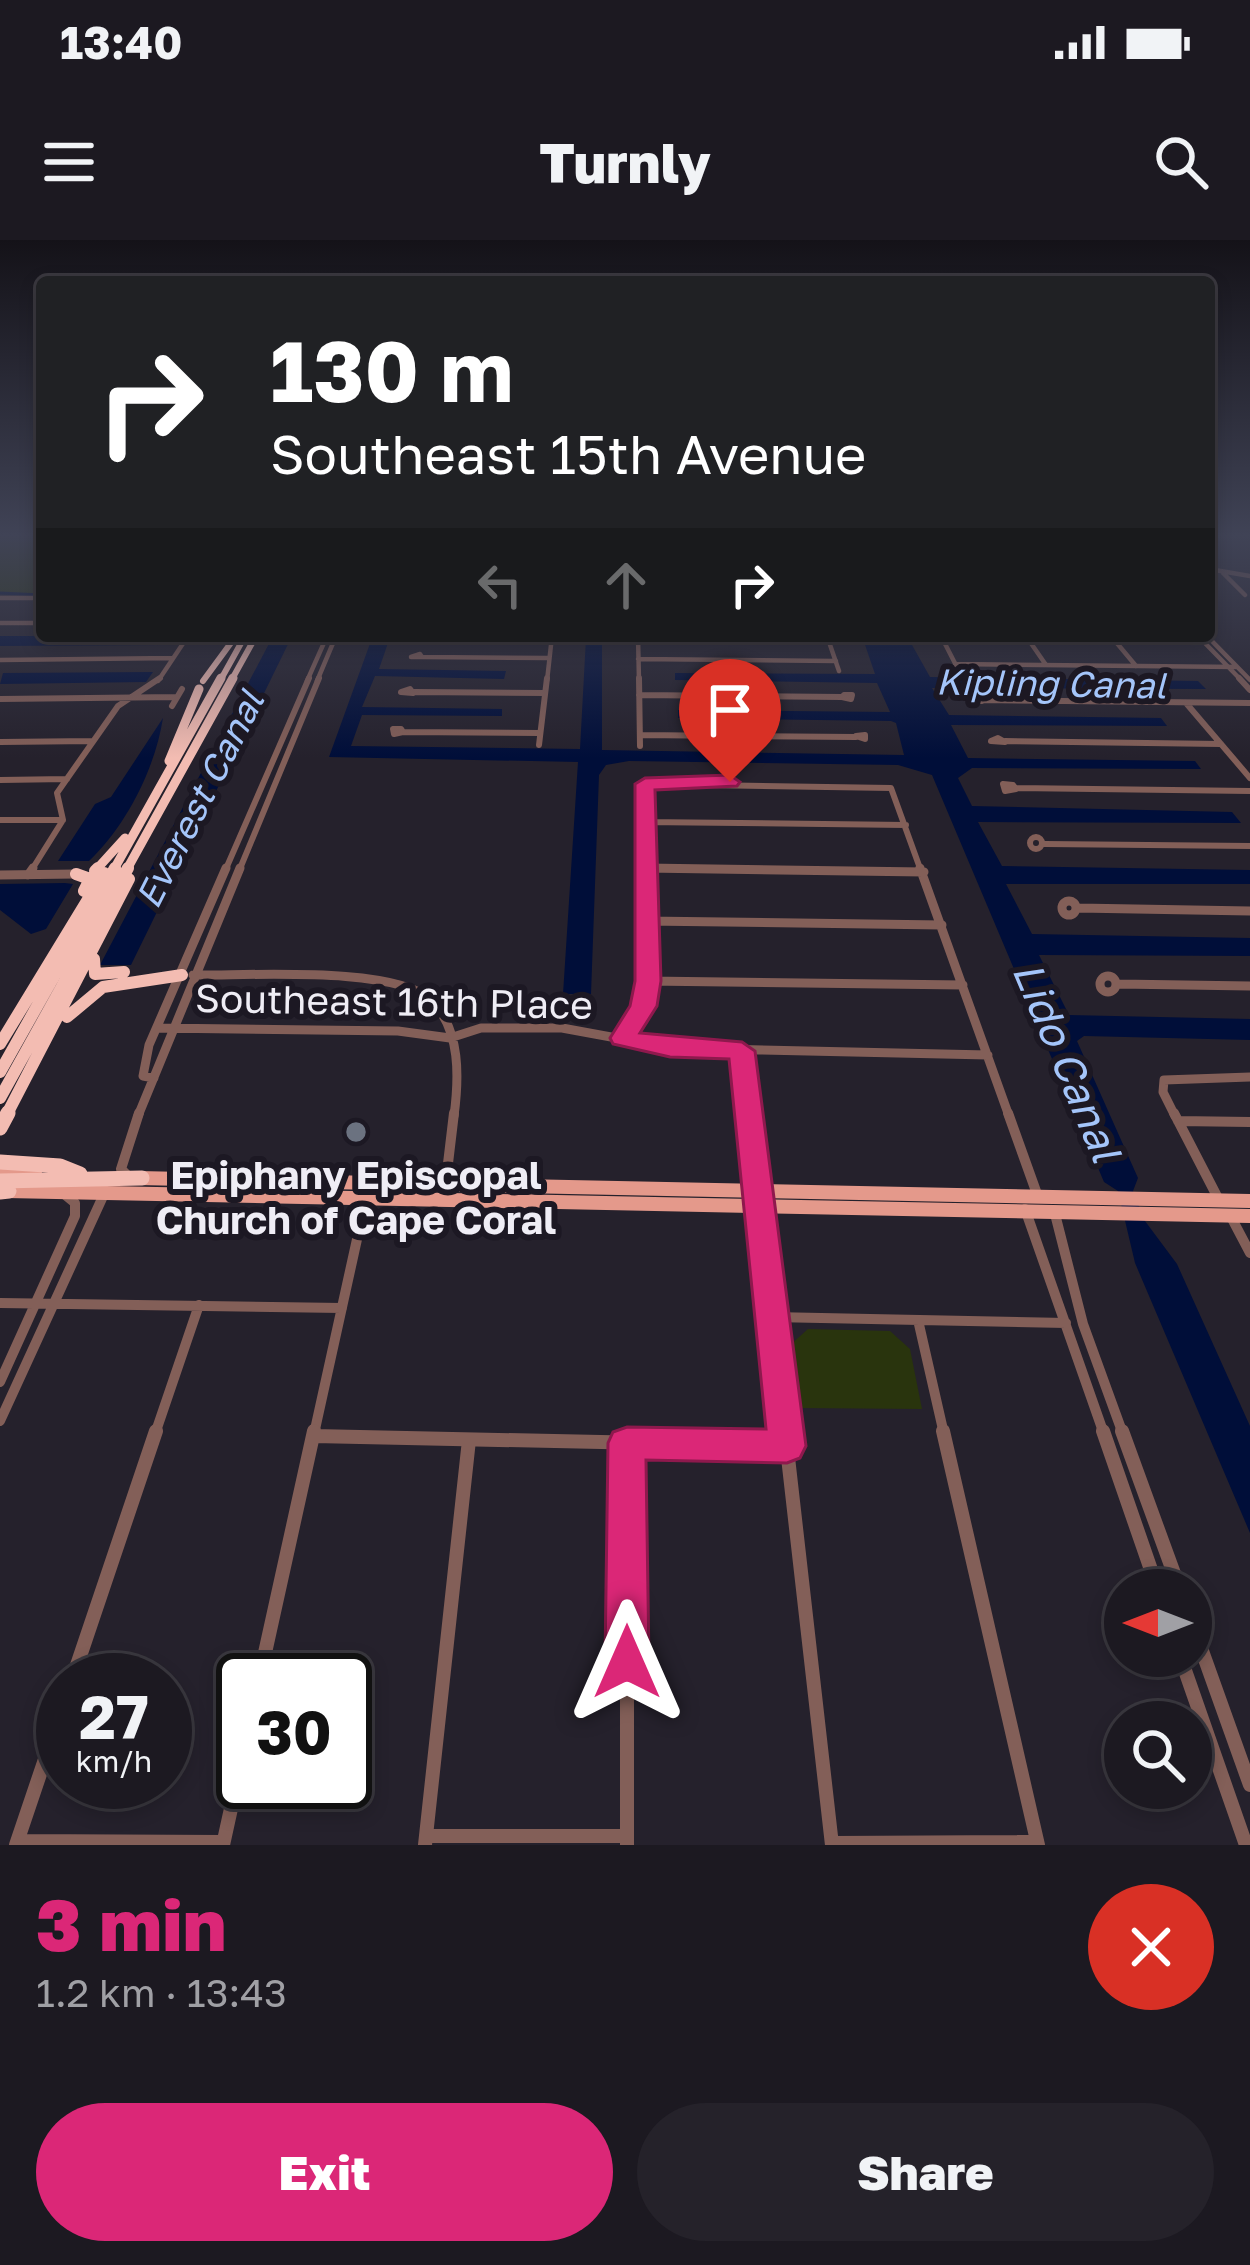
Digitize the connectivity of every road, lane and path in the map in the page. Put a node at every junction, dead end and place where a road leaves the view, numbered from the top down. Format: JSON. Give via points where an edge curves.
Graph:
{"nodes":[{"id":1,"x":0,"y":623,"type":"edge"},
{"id":2,"x":36,"y":623,"type":"edge"},
{"id":3,"x":184,"y":642,"type":"edge"},
{"id":4,"x":232,"y":642,"type":"edge"},
{"id":5,"x":242,"y":642,"type":"edge"},
{"id":6,"x":253,"y":642,"type":"edge"},
{"id":7,"x":329,"y":642,"type":"edge"},
{"id":8,"x":551,"y":642,"type":"edge"},
{"id":9,"x":638,"y":642,"type":"edge"},
{"id":10,"x":829,"y":642,"type":"edge"},
{"id":11,"x":943,"y":642,"type":"edge"},
{"id":12,"x":1030,"y":642,"type":"edge"},
{"id":13,"x":1117,"y":642,"type":"edge"},
{"id":14,"x":1208,"y":642,"type":"edge"},
{"id":15,"x":422,"y":657,"type":"dead end"},
{"id":16,"x":173,"y":658,"type":"junction"},
{"id":17,"x":549,"y":658,"type":"junction"},
{"id":18,"x":638,"y":659,"type":"junction"},
{"id":19,"x":0,"y":660,"type":"edge"},
{"id":20,"x":836,"y":661,"type":"junction"},
{"id":21,"x":956,"y":664,"type":"junction"},
{"id":22,"x":1046,"y":665,"type":"junction"},
{"id":23,"x":1136,"y":666,"type":"junction"},
{"id":24,"x":1232,"y":667,"type":"junction"},
{"id":25,"x":839,"y":671,"type":"dead end"},
{"id":26,"x":960,"y":673,"type":"dead end"},
{"id":27,"x":1250,"y":680,"type":"edge"},
{"id":28,"x":1250,"y":690,"type":"edge"},
{"id":29,"x":414,"y":692,"type":"dead end"},
{"id":30,"x":545,"y":693,"type":"junction"},
{"id":31,"x":639,"y":694,"type":"junction"},
{"id":32,"x":129,"y":698,"type":"junction"},
{"id":33,"x":0,"y":699,"type":"edge"},
{"id":34,"x":982,"y":700,"type":"dead end"},
{"id":35,"x":847,"y":701,"type":"dead end"},
{"id":36,"x":1186,"y":703,"type":"junction"},
{"id":37,"x":1250,"y":704,"type":"edge"},
{"id":38,"x":172,"y":706,"type":"dead end"},
{"id":39,"x":404,"y":731,"type":"dead end"},
{"id":40,"x":540,"y":733,"type":"junction"},
{"id":41,"x":640,"y":735,"type":"junction"},
{"id":42,"x":856,"y":737,"type":"dead end"},
{"id":43,"x":1005,"y":741,"type":"dead end"},
{"id":44,"x":0,"y":742,"type":"edge"},
{"id":45,"x":93,"y":742,"type":"junction"},
{"id":46,"x":1221,"y":744,"type":"junction"},
{"id":47,"x":539,"y":745,"type":"dead end"},
{"id":48,"x":640,"y":746,"type":"dead end"},
{"id":49,"x":1250,"y":778,"type":"edge"},
{"id":50,"x":0,"y":779,"type":"edge"},
{"id":51,"x":67,"y":779,"type":"junction"},
{"id":52,"x":1016,"y":788,"type":"dead end"},
{"id":53,"x":158,"y":790,"type":"junction"},
{"id":54,"x":1250,"y":791,"type":"edge"},
{"id":55,"x":142,"y":818,"type":"junction"},
{"id":56,"x":0,"y":820,"type":"edge"},
{"id":57,"x":64,"y":820,"type":"junction"},
{"id":58,"x":644,"y":823,"type":"junction"},
{"id":59,"x":906,"y":825,"type":"junction"},
{"id":60,"x":130,"y":832,"type":"junction"},
{"id":61,"x":148,"y":833,"type":"junction"},
{"id":62,"x":1045,"y":844,"type":"dead end"},
{"id":63,"x":1250,"y":847,"type":"edge"},
{"id":64,"x":645,"y":868,"type":"junction"},
{"id":65,"x":924,"y":872,"type":"junction"},
{"id":66,"x":76,"y":874,"type":"junction"},
{"id":67,"x":0,"y":875,"type":"edge"},
{"id":68,"x":28,"y":875,"type":"junction"},
{"id":69,"x":1078,"y":908,"type":"dead end"},
{"id":70,"x":1250,"y":911,"type":"edge"},
{"id":71,"x":646,"y":921,"type":"junction"},
{"id":72,"x":942,"y":926,"type":"junction"},
{"id":73,"x":106,"y":928,"type":"junction"},
{"id":74,"x":187,"y":973,"type":"junction"},
{"id":75,"x":40,"y":975,"type":"junction"},
{"id":76,"x":648,"y":981,"type":"junction"},
{"id":77,"x":1118,"y":984,"type":"dead end"},
{"id":78,"x":963,"y":986,"type":"junction"},
{"id":79,"x":1250,"y":986,"type":"edge"},
{"id":80,"x":17,"y":1015,"type":"junction"},
{"id":81,"x":157,"y":1028,"type":"junction"},
{"id":82,"x":173,"y":1028,"type":"junction"},
{"id":83,"x":0,"y":1034,"type":"edge"},
{"id":84,"x":450,"y":1038,"type":"junction"},
{"id":85,"x":623,"y":1038,"type":"junction"},
{"id":86,"x":0,"y":1045,"type":"edge"},
{"id":87,"x":742,"y":1051,"type":"junction"},
{"id":88,"x":988,"y":1054,"type":"junction"},
{"id":89,"x":0,"y":1072,"type":"edge"},
{"id":90,"x":1250,"y":1077,"type":"edge"},
{"id":91,"x":154,"y":1078,"type":"junction"},
{"id":92,"x":4,"y":1114,"type":"edge"},
{"id":93,"x":1178,"y":1121,"type":"junction"},
{"id":94,"x":1250,"y":1122,"type":"edge"},
{"id":95,"x":0,"y":1162,"type":"edge"},
{"id":96,"x":80,"y":1174,"type":"junction"},
{"id":97,"x":136,"y":1178,"type":"junction"},
{"id":98,"x":2,"y":1185,"type":"edge"},
{"id":99,"x":445,"y":1190,"type":"junction"},
{"id":100,"x":107,"y":1191,"type":"junction"},
{"id":101,"x":58,"y":1192,"type":"junction"},
{"id":102,"x":367,"y":1194,"type":"junction"},
{"id":103,"x":1036,"y":1194,"type":"junction"},
{"id":104,"x":1107,"y":1196,"type":"junction"},
{"id":105,"x":758,"y":1197,"type":"junction"},
{"id":106,"x":1219,"y":1200,"type":"junction"},
{"id":107,"x":1250,"y":1201,"type":"edge"},
{"id":108,"x":951,"y":1208,"type":"junction"},
{"id":109,"x":1025,"y":1209,"type":"junction"},
{"id":110,"x":1054,"y":1210,"type":"junction"},
{"id":111,"x":1231,"y":1215,"type":"junction"},
{"id":112,"x":1250,"y":1216,"type":"edge"},
{"id":113,"x":1250,"y":1253,"type":"edge"},
{"id":114,"x":0,"y":1303,"type":"edge"},
{"id":115,"x":37,"y":1303,"type":"junction"},
{"id":116,"x":54,"y":1303,"type":"junction"},
{"id":117,"x":199,"y":1305,"type":"junction"},
{"id":118,"x":342,"y":1308,"type":"junction"},
{"id":119,"x":772,"y":1316,"type":"junction"},
{"id":120,"x":918,"y":1319,"type":"junction"},
{"id":121,"x":1066,"y":1323,"type":"junction"},
{"id":122,"x":1083,"y":1324,"type":"junction"},
{"id":123,"x":0,"y":1382,"type":"edge"},
{"id":124,"x":0,"y":1421,"type":"edge"},
{"id":125,"x":314,"y":1436,"type":"junction"},
{"id":126,"x":469,"y":1440,"type":"junction"},
{"id":127,"x":627,"y":1443,"type":"junction"},
{"id":128,"x":787,"y":1446,"type":"junction"},
{"id":129,"x":1151,"y":1569,"type":"edge"},
{"id":130,"x":1172,"y":1569,"type":"edge"},
{"id":131,"x":81,"y":1653,"type":"edge"},
{"id":132,"x":266,"y":1653,"type":"edge"},
{"id":133,"x":1187,"y":1677,"type":"edge"},
{"id":134,"x":1211,"y":1677,"type":"edge"},
{"id":135,"x":1250,"y":1785,"type":"edge"},
{"id":136,"x":36,"y":1786,"type":"edge"},
{"id":137,"x":231,"y":1809,"type":"edge"},
{"id":138,"x":627,"y":1840,"type":"edge"},
{"id":139,"x":425,"y":1841,"type":"edge"},
{"id":140,"x":17,"y":1843,"type":"edge"},
{"id":141,"x":223,"y":1844,"type":"edge"},
{"id":142,"x":832,"y":1844,"type":"edge"},
{"id":143,"x":1038,"y":1844,"type":"edge"},
{"id":144,"x":1246,"y":1845,"type":"edge"}],
"edges":[{"from":1,"to":2,"type":"street"},
{"from":3,"to":16,"type":"street"},
{"from":4,"to":53,"type":"highway","via":[[201,685]]},
{"from":5,"to":53,"type":"highway"},
{"from":6,"to":61,"type":"highway"},
{"from":7,"to":74,"type":"street"},
{"from":8,"to":17,"type":"street"},
{"from":9,"to":18,"type":"street"},
{"from":10,"to":20,"type":"street"},
{"from":11,"to":21,"type":"street"},
{"from":12,"to":22,"type":"street"},
{"from":13,"to":23,"type":"street"},
{"from":14,"to":24,"type":"street"},
{"from":15,"to":17,"type":"street"},
{"from":16,"to":19,"type":"street"},
{"from":16,"to":32,"type":"street","via":[[156,684]]},
{"from":17,"to":30,"type":"street"},
{"from":18,"to":20,"type":"street"},
{"from":18,"to":31,"type":"street"},
{"from":20,"to":25,"type":"street"},
{"from":21,"to":22,"type":"street"},
{"from":21,"to":26,"type":"street"},
{"from":22,"to":23,"type":"street"},
{"from":23,"to":24,"type":"street"},
{"from":24,"to":27,"type":"street"},
{"from":24,"to":28,"type":"street"},
{"from":29,"to":30,"type":"street"},
{"from":30,"to":40,"type":"street"},
{"from":31,"to":35,"type":"street"},
{"from":31,"to":41,"type":"street"},
{"from":32,"to":33,"type":"street"},
{"from":32,"to":38,"type":"street","via":[[180,693]]},
{"from":32,"to":45,"type":"street"},
{"from":34,"to":36,"type":"street"},
{"from":36,"to":37,"type":"street"},
{"from":36,"to":46,"type":"street"},
{"from":39,"to":40,"type":"street"},
{"from":40,"to":47,"type":"street"},
{"from":41,"to":42,"type":"street"},
{"from":41,"to":48,"type":"street"},
{"from":43,"to":46,"type":"street"},
{"from":44,"to":45,"type":"street"},
{"from":45,"to":51,"type":"street"},
{"from":46,"to":49,"type":"street"},
{"from":50,"to":51,"type":"street"},
{"from":51,"to":57,"type":"street","via":[[55,797]]},
{"from":52,"to":54,"type":"street"},
{"from":53,"to":55,"type":"highway"},
{"from":55,"to":60,"type":"highway"},
{"from":55,"to":89,"type":"highway"},
{"from":56,"to":57,"type":"street"},
{"from":57,"to":68,"type":"street"},
{"from":58,"to":59,"type":"street"},
{"from":58,"to":59,"type":"street","via":[[645,784],[891,788]]},
{"from":58,"to":64,"type":"street"},
{"from":59,"to":65,"type":"street"},
{"from":60,"to":66,"type":"highway","via":[[102,867]]},
{"from":60,"to":75,"type":"highway"},
{"from":61,"to":73,"type":"highway"},
{"from":61,"to":92,"type":"highway"},
{"from":62,"to":63,"type":"street"},
{"from":64,"to":65,"type":"street"},
{"from":64,"to":71,"type":"street"},
{"from":65,"to":72,"type":"street"},
{"from":66,"to":68,"type":"street"},
{"from":66,"to":75,"type":"highway","via":[[89,881]]},
{"from":67,"to":68,"type":"street"},
{"from":69,"to":70,"type":"street"},
{"from":71,"to":72,"type":"street"},
{"from":71,"to":76,"type":"street"},
{"from":72,"to":78,"type":"street"},
{"from":73,"to":74,"type":"highway","via":[[95,974]]},
{"from":73,"to":92,"type":"highway"},
{"from":74,"to":81,"type":"street"},
{"from":74,"to":82,"type":"street"},
{"from":74,"to":84,"type":"street","via":[[374,977],[429,997]]},
{"from":74,"to":92,"type":"highway","via":[[122,980],[78,1002],[29,1088]]},
{"from":75,"to":80,"type":"highway"},
{"from":76,"to":78,"type":"street"},
{"from":76,"to":85,"type":"street","via":[[644,1006]]},
{"from":77,"to":79,"type":"street"},
{"from":78,"to":88,"type":"street"},
{"from":80,"to":83,"type":"highway"},
{"from":80,"to":86,"type":"highway"},
{"from":81,"to":82,"type":"street","name":"Southeast 16th Place"},
{"from":81,"to":91,"type":"street","via":[[143,1076]]},
{"from":82,"to":84,"type":"street","name":"Southeast 16th Place"},
{"from":82,"to":91,"type":"street"},
{"from":84,"to":85,"type":"street","name":"Southeast 16th Place","via":[[490,1027]]},
{"from":84,"to":99,"type":"street","via":[[460,1077]]},
{"from":85,"to":87,"type":"street","name":"Southeast 16th Place"},
{"from":87,"to":88,"type":"street","name":"Southeast 16th Place"},
{"from":87,"to":105,"type":"street"},
{"from":88,"to":103,"type":"street"},
{"from":90,"to":93,"type":"street","via":[[1164,1080]]},
{"from":91,"to":97,"type":"street","via":[[122,1156],[121,1169]]},
{"from":93,"to":94,"type":"street"},
{"from":93,"to":106,"type":"street"},
{"from":95,"to":96,"type":"highway"},
{"from":96,"to":97,"type":"main road"},
{"from":96,"to":98,"type":"main road"},
{"from":97,"to":98,"type":"highway"},
{"from":97,"to":99,"type":"main road"},
{"from":98,"to":101,"type":"main road"},
{"from":99,"to":102,"type":"main road"},
{"from":99,"to":105,"type":"main road"},
{"from":100,"to":101,"type":"main road"},
{"from":100,"to":102,"type":"main road"},
{"from":100,"to":116,"type":"street"},
{"from":101,"to":115,"type":"street","via":[[73,1199],[76,1211]]},
{"from":102,"to":118,"type":"street"},
{"from":103,"to":104,"type":"main road"},
{"from":103,"to":105,"type":"main road"},
{"from":103,"to":108,"type":"main road"},
{"from":104,"to":106,"type":"main road"},
{"from":104,"to":109,"type":"main road"},
{"from":105,"to":108,"type":"main road"},
{"from":105,"to":119,"type":"street"},
{"from":106,"to":107,"type":"main road"},
{"from":106,"to":111,"type":"street"},
{"from":108,"to":109,"type":"main road"},
{"from":109,"to":110,"type":"main road"},
{"from":109,"to":121,"type":"street"},
{"from":110,"to":111,"type":"main road"},
{"from":110,"to":122,"type":"street"},
{"from":111,"to":112,"type":"main road"},
{"from":111,"to":113,"type":"street"},
{"from":114,"to":115,"type":"street"},
{"from":115,"to":116,"type":"street"},
{"from":115,"to":123,"type":"street"},
{"from":116,"to":117,"type":"street"},
{"from":116,"to":124,"type":"street"},
{"from":117,"to":118,"type":"street"},
{"from":117,"to":131,"type":"street"},
{"from":118,"to":125,"type":"street"},
{"from":119,"to":120,"type":"street"},
{"from":119,"to":128,"type":"street"},
{"from":120,"to":121,"type":"street"},
{"from":120,"to":143,"type":"street"},
{"from":121,"to":122,"type":"street"},
{"from":121,"to":129,"type":"street"},
{"from":122,"to":130,"type":"street"},
{"from":125,"to":126,"type":"street"},
{"from":125,"to":132,"type":"street"},
{"from":126,"to":127,"type":"street"},
{"from":126,"to":139,"type":"street"},
{"from":127,"to":128,"type":"street"},
{"from":127,"to":138,"type":"street"},
{"from":128,"to":142,"type":"street"},
{"from":133,"to":144,"type":"street"},
{"from":134,"to":135,"type":"street"},
{"from":136,"to":140,"type":"street"},
{"from":137,"to":141,"type":"street"},
{"from":138,"to":139,"type":"street"},
{"from":140,"to":141,"type":"street"},
{"from":142,"to":143,"type":"street"}]}
